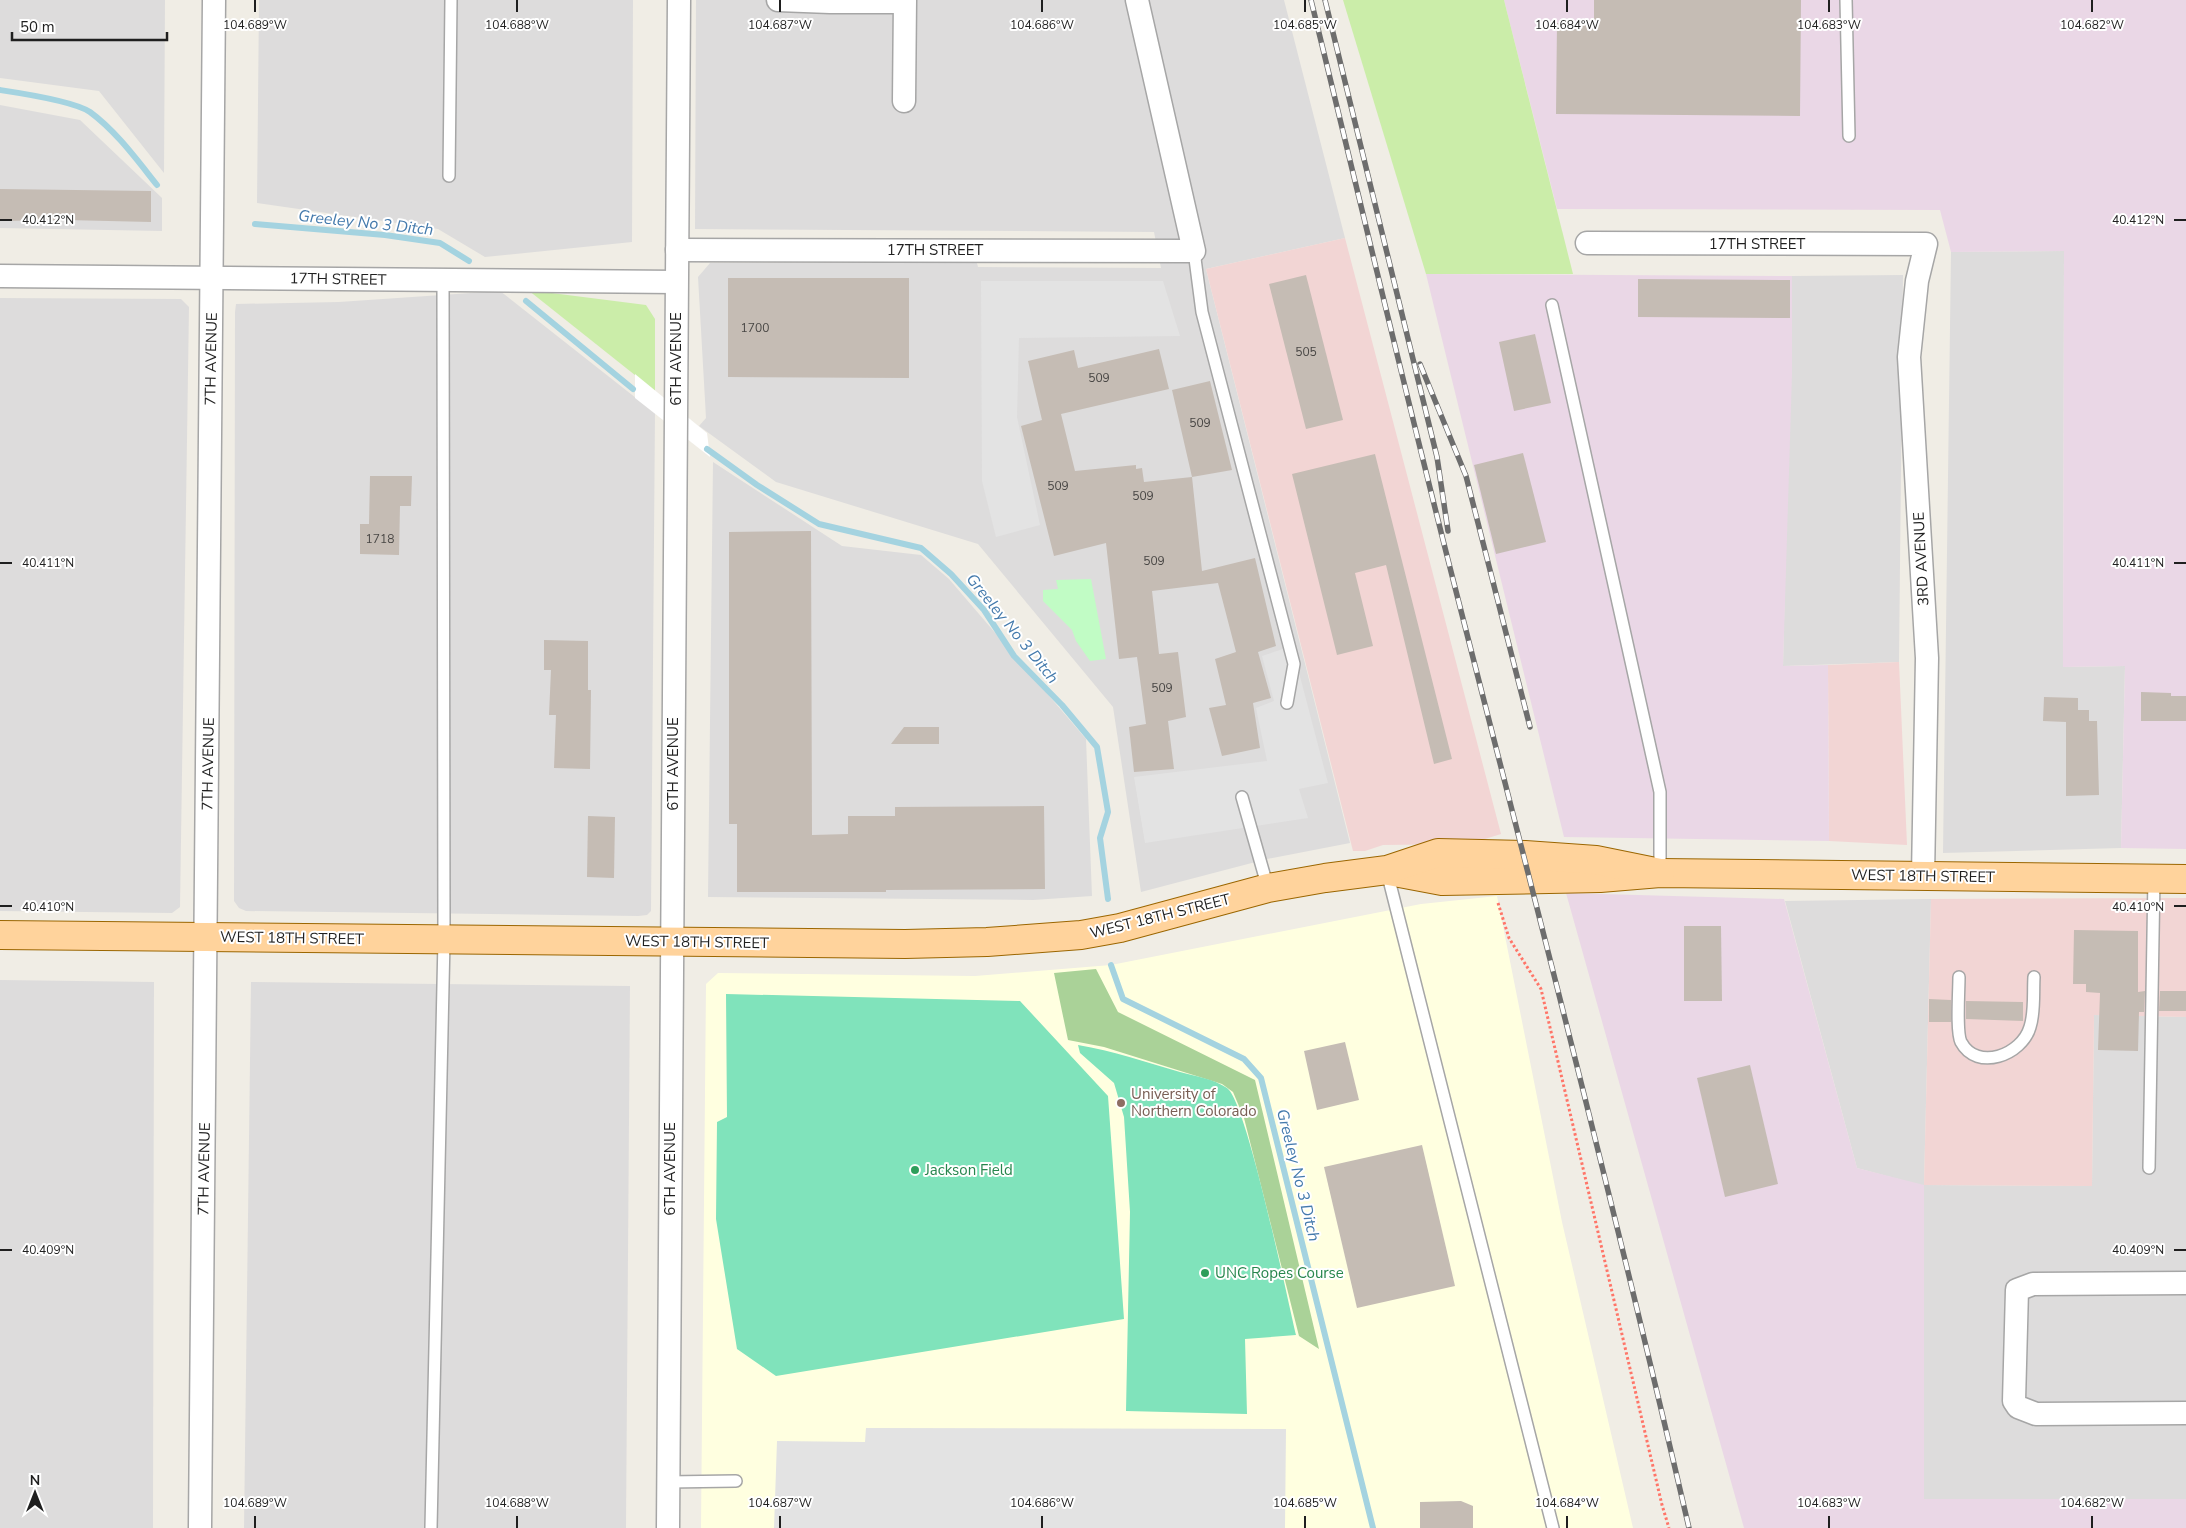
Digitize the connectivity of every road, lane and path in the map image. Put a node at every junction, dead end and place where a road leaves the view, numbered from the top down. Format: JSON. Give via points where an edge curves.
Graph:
{"nodes":[{"id":1,"x":214,"y":0,"type":"edge"},
{"id":2,"x":451,"y":0,"type":"edge"},
{"id":3,"x":678,"y":0,"type":"edge"},
{"id":4,"x":778,"y":0,"type":"edge"},
{"id":5,"x":1137,"y":0,"type":"edge"},
{"id":6,"x":1846,"y":0,"type":"edge"},
{"id":7,"x":904,"y":1,"type":"edge"},
{"id":8,"x":904,"y":101,"type":"dead end"},
{"id":9,"x":1849,"y":136,"type":"dead end"},
{"id":10,"x":449,"y":176,"type":"dead end"},
{"id":11,"x":1587,"y":243,"type":"dead end"},
{"id":12,"x":1926,"y":244,"type":"joint"},
{"id":13,"x":677,"y":250,"type":"junction"},
{"id":14,"x":1194,"y":251,"type":"junction"},
{"id":15,"x":0,"y":276,"type":"edge"},
{"id":16,"x":212,"y":277,"type":"junction"},
{"id":17,"x":443,"y":281,"type":"junction"},
{"id":18,"x":676,"y":282,"type":"junction"},
{"id":19,"x":1552,"y":305,"type":"dead end"},
{"id":20,"x":1287,"y":703,"type":"dead end"},
{"id":21,"x":1242,"y":797,"type":"dead end"},
{"id":22,"x":1387,"y":870,"type":"junction"},
{"id":23,"x":1660,"y":873,"type":"junction"},
{"id":24,"x":1923,"y":876,"type":"junction"},
{"id":25,"x":2154,"y":878,"type":"junction"},
{"id":26,"x":1489,"y":879,"type":"junction"},
{"id":27,"x":2186,"y":879,"type":"edge"},
{"id":28,"x":1268,"y":888,"type":"junction"},
{"id":29,"x":0,"y":935,"type":"edge"},
{"id":30,"x":206,"y":937,"type":"junction"},
{"id":31,"x":444,"y":940,"type":"junction"},
{"id":32,"x":672,"y":942,"type":"junction"},
{"id":33,"x":1959,"y":977,"type":"dead end"},
{"id":34,"x":2034,"y":977,"type":"dead end"},
{"id":35,"x":2149,"y":1168,"type":"dead end"},
{"id":36,"x":2186,"y":1283,"type":"edge"},
{"id":37,"x":2186,"y":1413,"type":"edge"},
{"id":38,"x":736,"y":1481,"type":"dead end"},
{"id":39,"x":668,"y":1482,"type":"junction"},
{"id":40,"x":200,"y":1528,"type":"edge"},
{"id":41,"x":431,"y":1528,"type":"edge"},
{"id":42,"x":668,"y":1528,"type":"edge"},
{"id":43,"x":1553,"y":1528,"type":"edge"},
{"id":44,"x":1670,"y":1528,"type":"edge"}],
"edges":[{"from":1,"to":16,"type":"street","name":"7TH AVENUE"},
{"from":2,"to":10,"type":"lane"},
{"from":3,"to":13,"type":"street","name":"6TH AVENUE"},
{"from":4,"to":7,"type":"street"},
{"from":5,"to":14,"type":"street"},
{"from":6,"to":9,"type":"lane"},
{"from":7,"to":8,"type":"street"},
{"from":11,"to":12,"type":"street","name":"17TH STREET"},
{"from":12,"to":24,"type":"street","name":"3RD AVENUE","via":[[1916,281],[1909,357],[1927,658]]},
{"from":13,"to":14,"type":"street","name":"17TH STREET"},
{"from":13,"to":18,"type":"street","name":"6TH AVENUE"},
{"from":14,"to":20,"type":"lane","via":[[1202,312],[1294,664]]},
{"from":15,"to":16,"type":"street","name":"17TH STREET"},
{"from":16,"to":17,"type":"street","name":"17TH STREET"},
{"from":16,"to":30,"type":"street","name":"7TH AVENUE"},
{"from":17,"to":18,"type":"street","name":"17TH STREET"},
{"from":17,"to":31,"type":"lane"},
{"from":18,"to":32,"type":"street","name":"6TH AVENUE"},
{"from":19,"to":23,"type":"lane","via":[[1660,792]]},
{"from":21,"to":28,"type":"lane"},
{"from":22,"to":23,"type":"main road","name":"WEST 18TH STREET","via":[[1438,853],[1596,860]]},
{"from":22,"to":26,"type":"main road","name":"WEST 18TH STREET","via":[[1442,880]]},
{"from":22,"to":28,"type":"main road","name":"WEST 18TH STREET"},
{"from":22,"to":43,"type":"lane"},
{"from":23,"to":24,"type":"main road","name":"WEST 18TH STREET"},
{"from":23,"to":26,"type":"main road","name":"WEST 18TH STREET","via":[[1600,878]]},
{"from":24,"to":25,"type":"main road","name":"WEST 18TH STREET"},
{"from":25,"to":27,"type":"main road","name":"WEST 18TH STREET"},
{"from":25,"to":35,"type":"lane"},
{"from":26,"to":44,"type":"path","via":[[1509,938],[1540,989]]},
{"from":28,"to":32,"type":"main road","name":"WEST 18TH STREET","via":[[1120,928],[1081,935],[914,944]]},
{"from":29,"to":30,"type":"main road","name":"WEST 18TH STREET"},
{"from":30,"to":31,"type":"main road","name":"WEST 18TH STREET"},
{"from":30,"to":40,"type":"street","name":"7TH AVENUE"},
{"from":31,"to":32,"type":"main road","name":"WEST 18TH STREET"},
{"from":31,"to":41,"type":"lane"},
{"from":32,"to":39,"type":"street","name":"6TH AVENUE"},
{"from":33,"to":34,"type":"lane","via":[[1960,1041],[1969,1053],[1986,1059],[2013,1051],[2024,1040],[2030,1028]]},
{"from":36,"to":37,"type":"street","via":[[2033,1284],[2017,1290],[2014,1401],[2018,1407],[2036,1414]]},
{"from":38,"to":39,"type":"lane"},
{"from":39,"to":42,"type":"street","name":"6TH AVENUE"}]}
